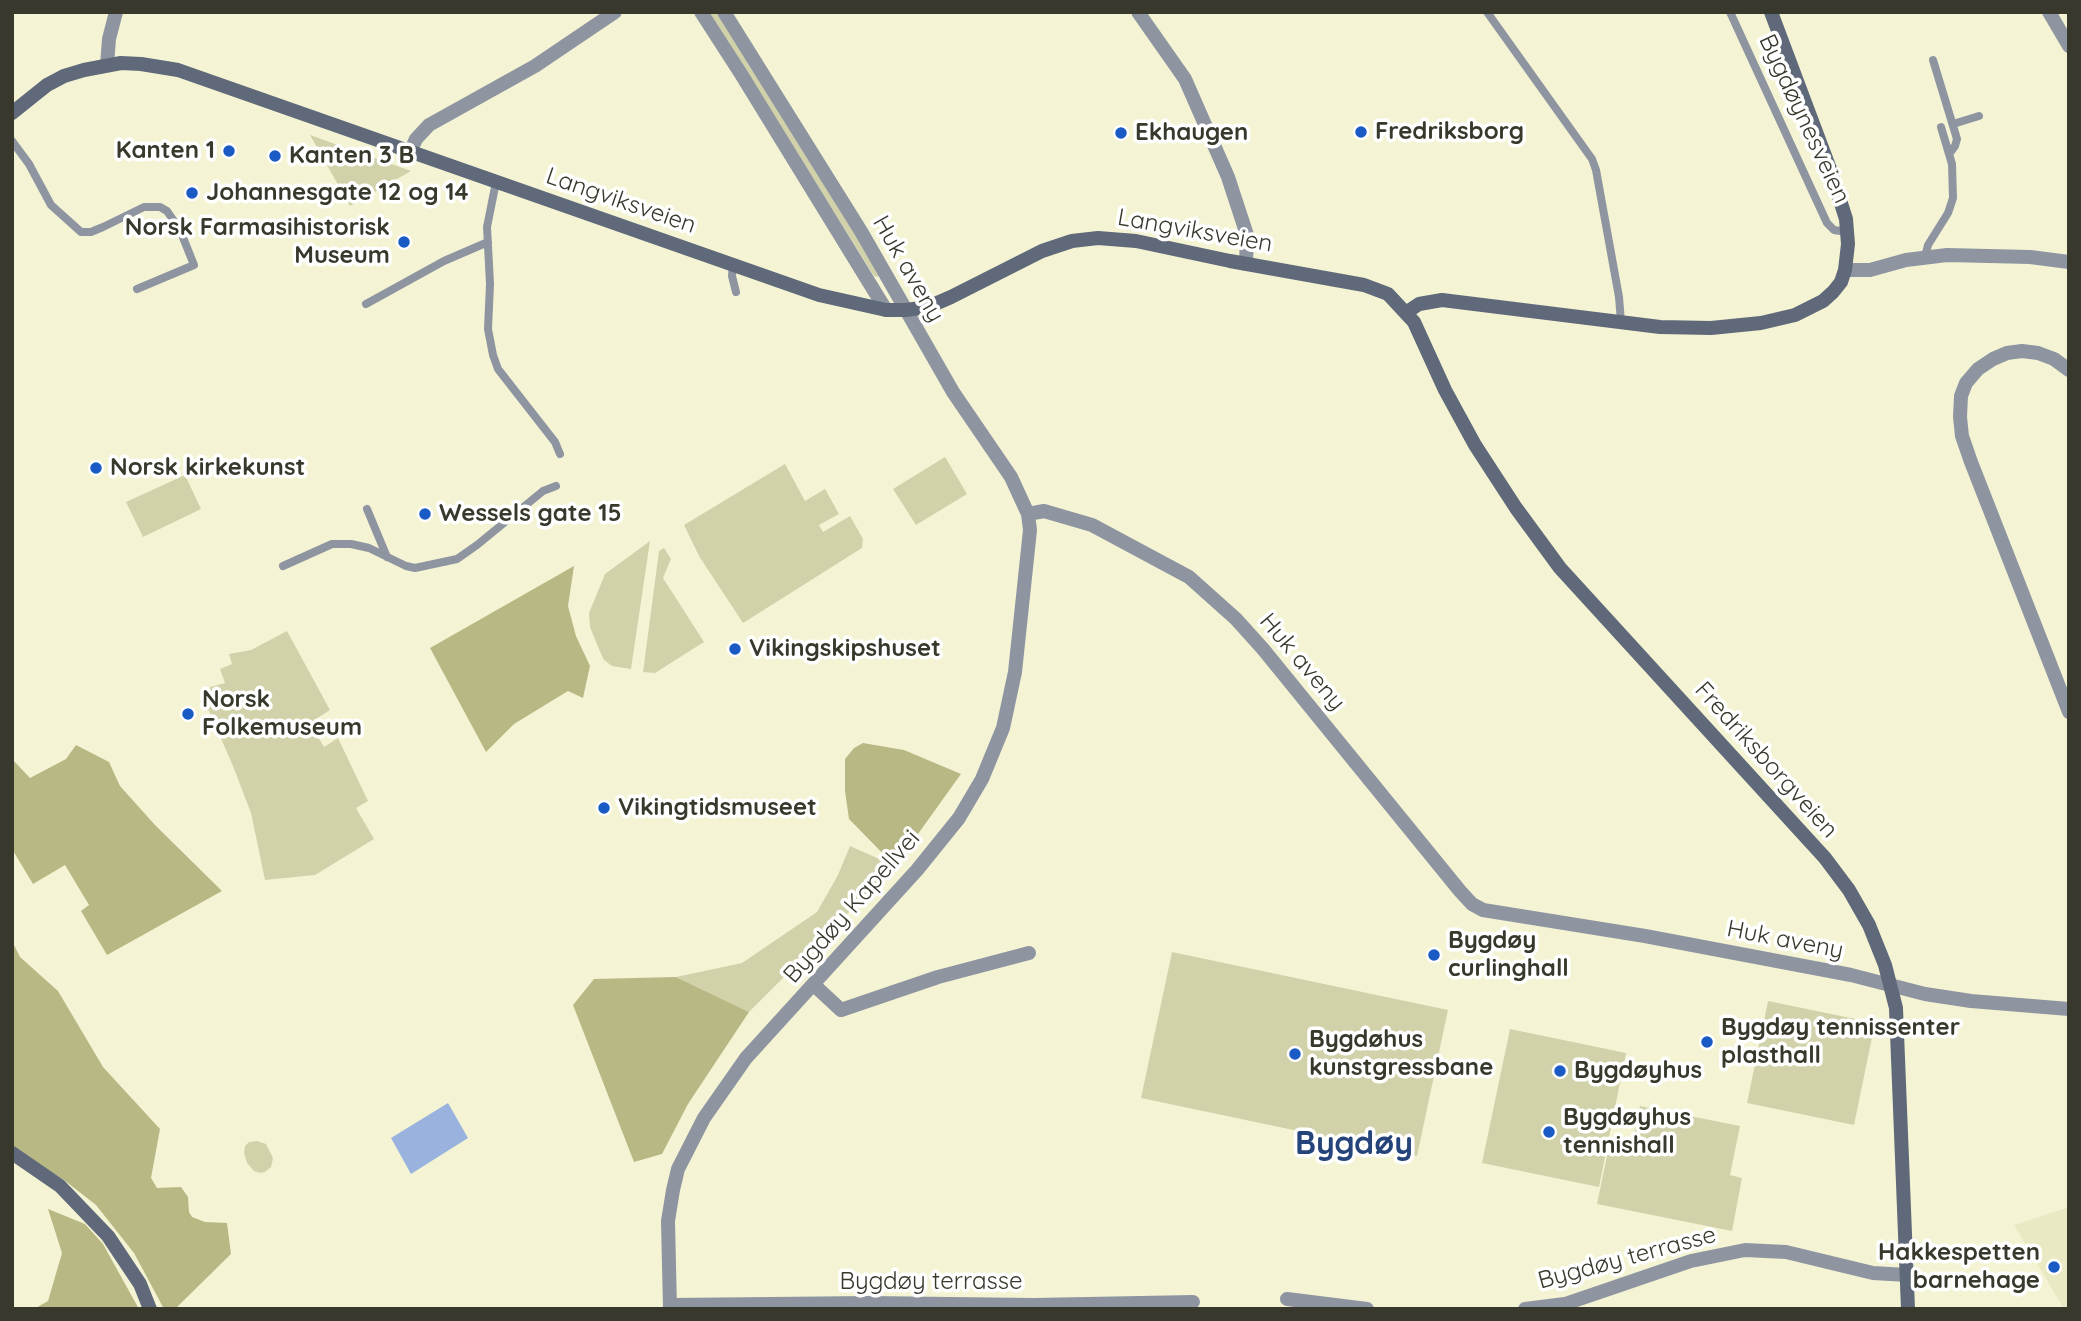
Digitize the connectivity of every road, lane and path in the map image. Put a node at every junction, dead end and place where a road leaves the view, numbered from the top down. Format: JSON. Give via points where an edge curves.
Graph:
{"nodes":[{"id":1,"x":116,"y":12,"type":"edge"},
{"id":2,"x":615,"y":12,"type":"edge"},
{"id":3,"x":701,"y":12,"type":"edge"},
{"id":4,"x":724,"y":12,"type":"edge"},
{"id":5,"x":1138,"y":12,"type":"edge"},
{"id":6,"x":1487,"y":12,"type":"edge"},
{"id":7,"x":1730,"y":12,"type":"edge"},
{"id":8,"x":1771,"y":12,"type":"edge"},
{"id":9,"x":2049,"y":12,"type":"edge"},
{"id":10,"x":2067,"y":40,"type":"edge"},
{"id":11,"x":1933,"y":61,"type":"dead end"},
{"id":12,"x":107,"y":65,"type":"junction"},
{"id":13,"x":12,"y":113,"type":"edge"},
{"id":14,"x":1979,"y":116,"type":"dead end"},
{"id":15,"x":1953,"y":124,"type":"junction"},
{"id":16,"x":1941,"y":127,"type":"dead end"},
{"id":17,"x":12,"y":141,"type":"edge"},
{"id":18,"x":410,"y":152,"type":"junction"},
{"id":19,"x":1949,"y":154,"type":"junction"},
{"id":20,"x":496,"y":182,"type":"junction"},
{"id":21,"x":1847,"y":232,"type":"junction"},
{"id":22,"x":488,"y":242,"type":"junction"},
{"id":23,"x":1925,"y":257,"type":"junction"},
{"id":24,"x":2069,"y":262,"type":"edge"},
{"id":25,"x":733,"y":264,"type":"junction"},
{"id":26,"x":1246,"y":264,"type":"junction"},
{"id":27,"x":1845,"y":270,"type":"junction"},
{"id":28,"x":137,"y":289,"type":"dead end"},
{"id":29,"x":736,"y":292,"type":"dead end"},
{"id":30,"x":366,"y":304,"type":"dead end"},
{"id":31,"x":887,"y":310,"type":"junction"},
{"id":32,"x":906,"y":310,"type":"junction"},
{"id":33,"x":1406,"y":312,"type":"junction"},
{"id":34,"x":1621,"y":322,"type":"junction"},
{"id":35,"x":2069,"y":370,"type":"edge"},
{"id":36,"x":560,"y":454,"type":"dead end"},
{"id":37,"x":556,"y":486,"type":"dead end"},
{"id":38,"x":367,"y":509,"type":"dead end"},
{"id":39,"x":1028,"y":514,"type":"junction"},
{"id":40,"x":387,"y":557,"type":"junction"},
{"id":41,"x":283,"y":566,"type":"dead end"},
{"id":42,"x":2069,"y":712,"type":"edge"},
{"id":43,"x":1029,"y":953,"type":"dead end"},
{"id":44,"x":814,"y":985,"type":"junction"},
{"id":45,"x":1891,"y":986,"type":"junction"},
{"id":46,"x":2069,"y":1009,"type":"edge"},
{"id":47,"x":12,"y":1153,"type":"edge"},
{"id":48,"x":1907,"y":1275,"type":"junction"},
{"id":49,"x":1287,"y":1298,"type":"dead end"},
{"id":50,"x":1193,"y":1303,"type":"dead end"},
{"id":51,"x":670,"y":1307,"type":"edge"},
{"id":52,"x":150,"y":1309,"type":"edge"},
{"id":53,"x":1367,"y":1309,"type":"edge"},
{"id":54,"x":1525,"y":1309,"type":"edge"},
{"id":55,"x":1908,"y":1309,"type":"edge"}],
"edges":[{"from":1,"to":12,"type":"street"},
{"from":2,"to":18,"type":"street","via":[[535,66],[429,125]]},
{"from":3,"to":31,"type":"street","name":"Huk aveny"},
{"from":4,"to":32,"type":"street","name":"Huk aveny"},
{"from":5,"to":26,"type":"street","via":[[1185,79],[1228,177],[1247,235]]},
{"from":6,"to":34,"type":"lane","via":[[1596,170]]},
{"from":7,"to":21,"type":"lane","name":"Bygdøynesveien","via":[[1827,223],[1834,230]]},
{"from":8,"to":21,"type":"street","name":"Bygdøynesveien","via":[[1830,169]]},
{"from":9,"to":10,"type":"street"},
{"from":11,"to":15,"type":"lane"},
{"from":12,"to":13,"type":"street","name":"Langviksveien","via":[[64,76]]},
{"from":12,"to":18,"type":"street","name":"Langviksveien","via":[[178,70]]},
{"from":14,"to":15,"type":"lane"},
{"from":15,"to":19,"type":"lane","via":[[1956,143]]},
{"from":16,"to":19,"type":"lane"},
{"from":17,"to":28,"type":"lane","via":[[51,205],[81,232],[144,207],[167,211],[194,265]]},
{"from":18,"to":20,"type":"street","name":"Langviksveien"},
{"from":19,"to":23,"type":"lane","via":[[1951,207]]},
{"from":20,"to":22,"type":"lane"},
{"from":20,"to":25,"type":"street","name":"Langviksveien"},
{"from":21,"to":27,"type":"street","name":"Bygdøynesveien"},
{"from":22,"to":30,"type":"lane"},
{"from":22,"to":36,"type":"lane","via":[[488,329],[493,355],[498,369]]},
{"from":23,"to":24,"type":"street","via":[[2030,257]]},
{"from":23,"to":27,"type":"street","via":[[1870,270]]},
{"from":25,"to":29,"type":"lane"},
{"from":25,"to":31,"type":"street","name":"Langviksveien","via":[[818,295]]},
{"from":26,"to":32,"type":"street","name":"Langviksveien","via":[[1122,239],[1088,239],[1057,245],[939,303]]},
{"from":26,"to":33,"type":"street","name":"Langviksveien","via":[[1377,289]]},
{"from":27,"to":34,"type":"street","via":[[1841,282],[1823,301],[1780,319],[1711,328]]},
{"from":31,"to":32,"type":"street","name":"Langviksveien"},
{"from":32,"to":39,"type":"street","name":"Huk aveny","via":[[953,393],[1011,477]]},
{"from":33,"to":34,"type":"street","via":[[1441,300]]},
{"from":33,"to":45,"type":"street","name":"Fredriksborgveien","via":[[1459,417],[1516,508],[1588,600],[1825,858],[1869,925]]},
{"from":35,"to":42,"type":"street","via":[[2038,353],[2022,351],[1993,359],[1966,383],[1960,417],[1971,462]]},
{"from":37,"to":40,"type":"lane","via":[[543,491],[457,558],[415,568]]},
{"from":38,"to":40,"type":"lane"},
{"from":39,"to":44,"type":"street","name":"Bygdøy Kapellvei","via":[[1015,672],[1003,728],[982,779],[959,818],[917,870]]},
{"from":39,"to":45,"type":"street","name":"Huk aveny","via":[[1044,511],[1092,525],[1189,577],[1264,649],[1472,904],[1483,910],[1645,936]]},
{"from":40,"to":41,"type":"lane","via":[[369,548],[332,544]]},
{"from":43,"to":44,"type":"street","via":[[841,1010]]},
{"from":44,"to":51,"type":"street","name":"Bygdøy Kapellvei","via":[[746,1058],[704,1118],[678,1168],[668,1222]]},
{"from":45,"to":46,"type":"street","name":"Huk aveny","via":[[1971,1001]]},
{"from":45,"to":48,"type":"street","name":"Fredriksborgveien","via":[[1897,1017]]},
{"from":47,"to":52,"type":"street","via":[[60,1186],[108,1236],[140,1284]]},
{"from":48,"to":54,"type":"street","name":"Bygdøy terrasse","via":[[1873,1273],[1786,1252],[1745,1251],[1701,1258],[1565,1304]]},
{"from":48,"to":55,"type":"street","name":"Fredriksborgveien"},
{"from":49,"to":53,"type":"street"},
{"from":50,"to":51,"type":"street","name":"Bygdøy terrasse"}]}
